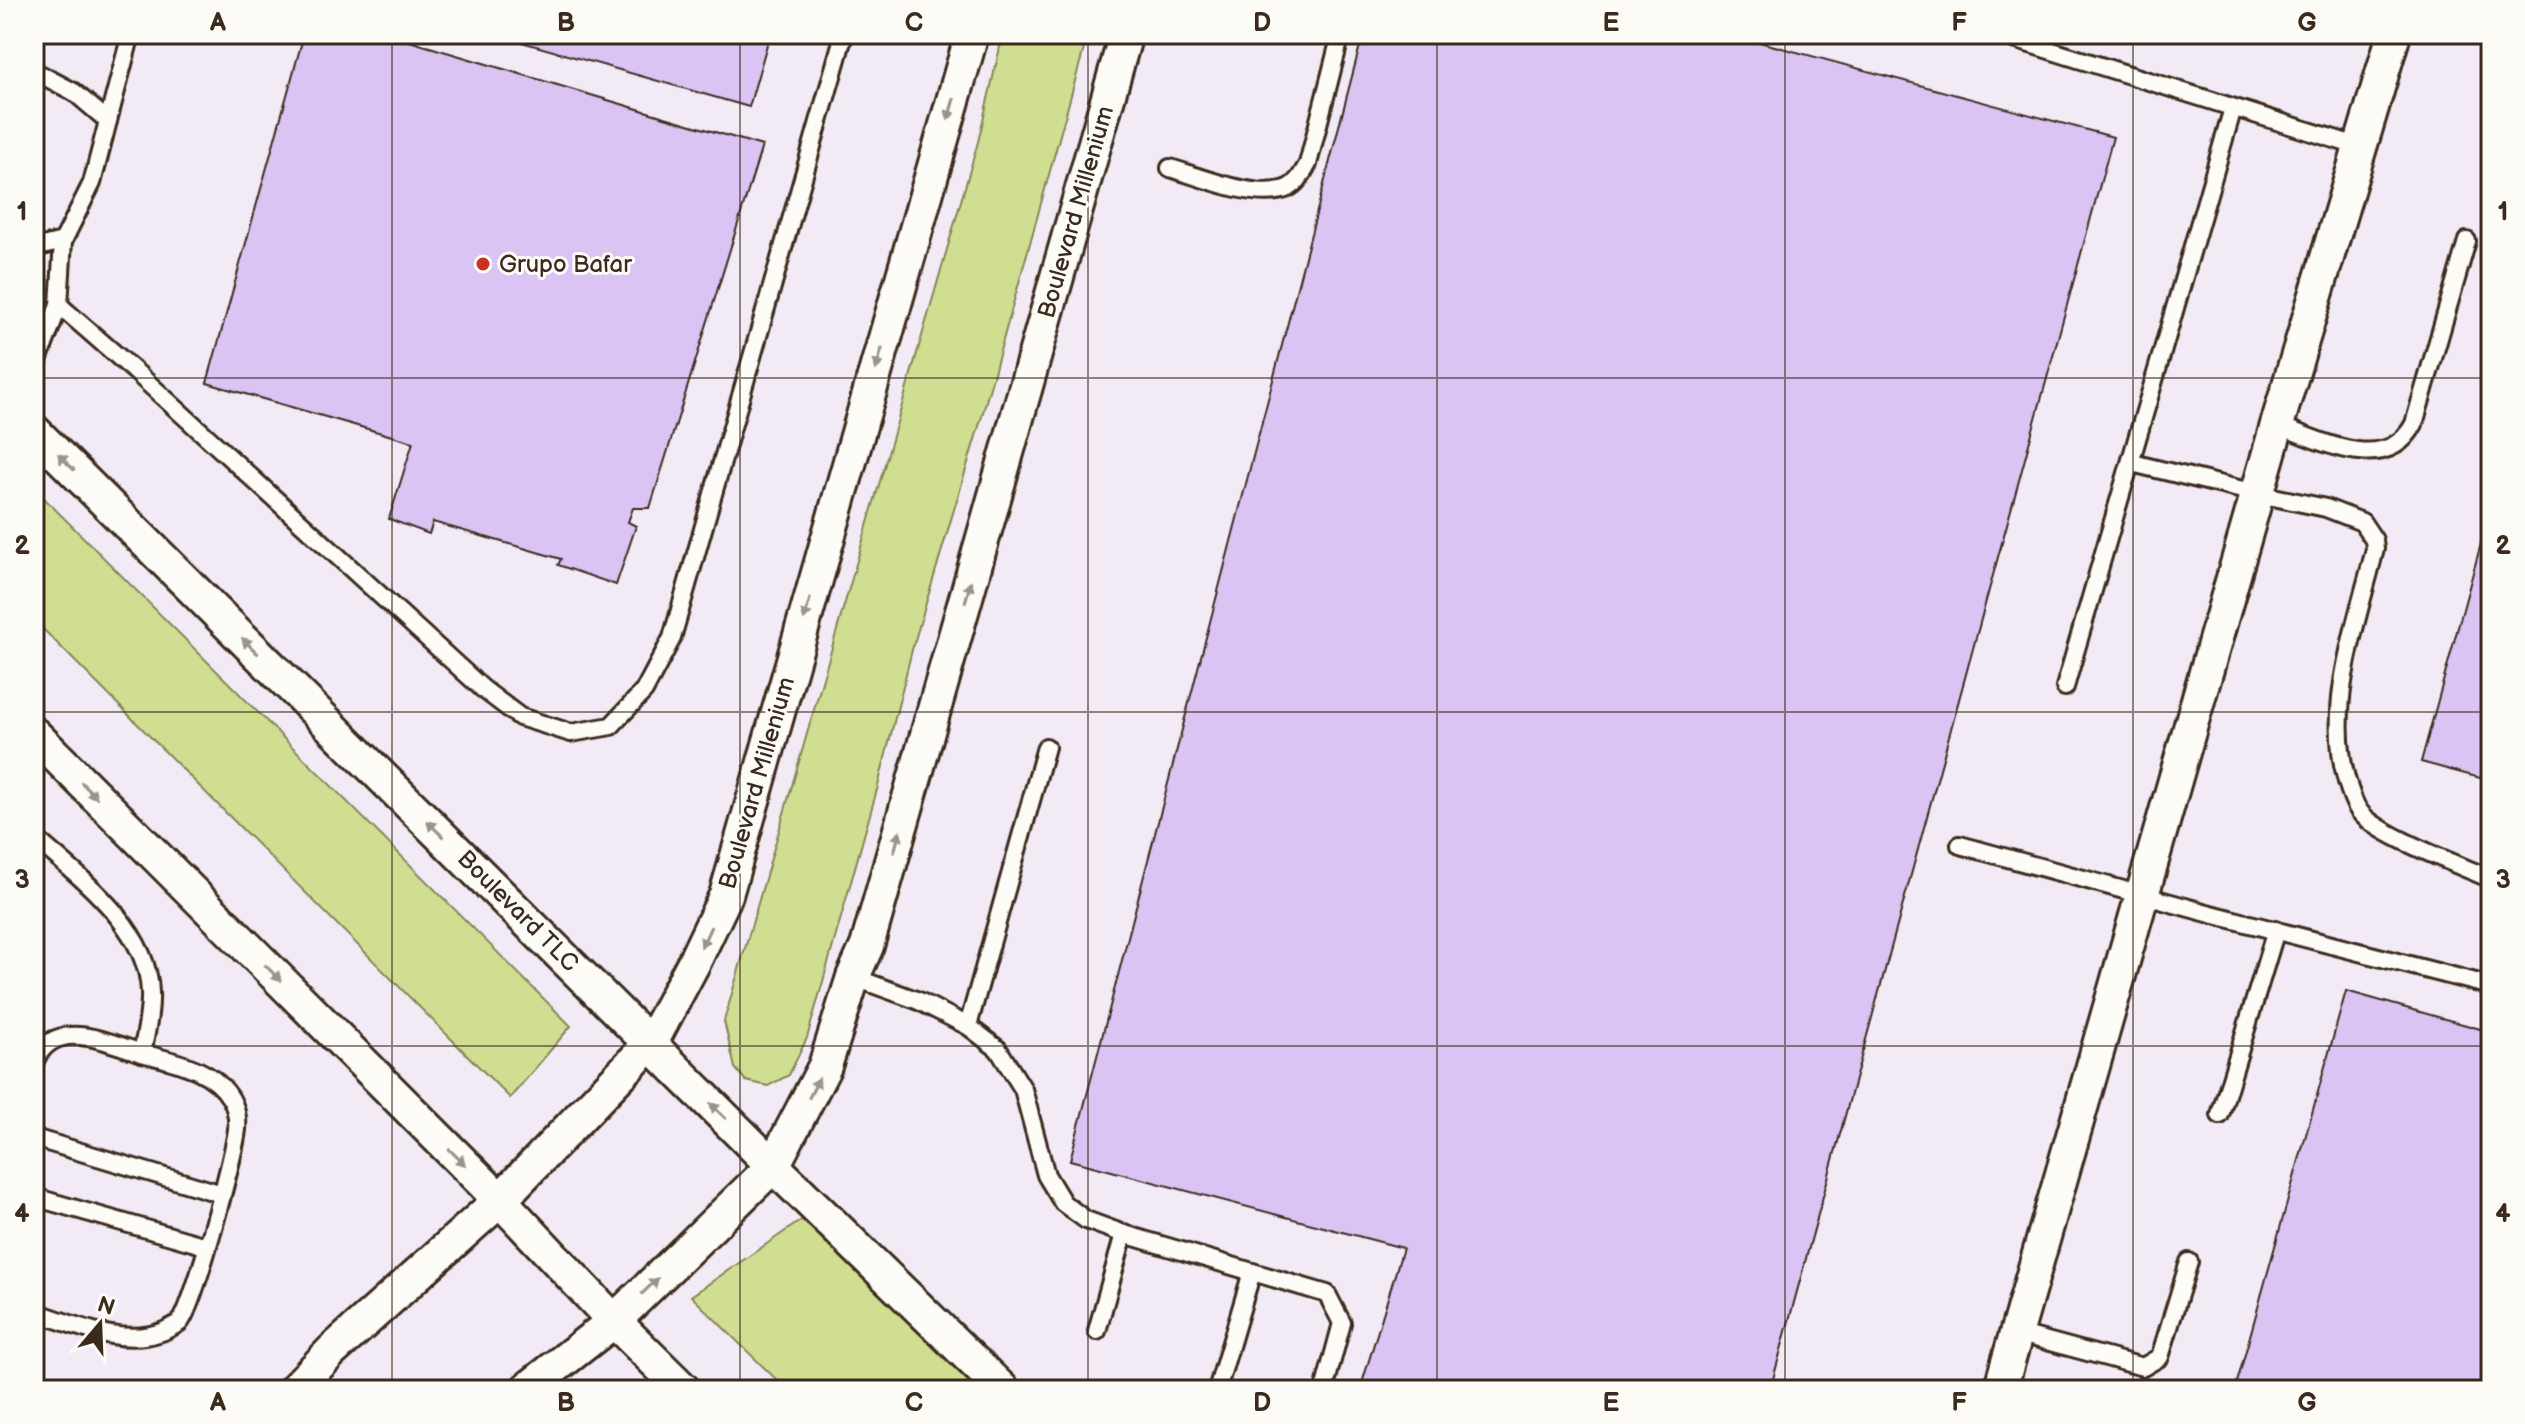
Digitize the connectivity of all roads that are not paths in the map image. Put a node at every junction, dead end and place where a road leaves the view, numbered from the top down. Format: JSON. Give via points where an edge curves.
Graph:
{"nodes":[{"id":1,"x":131,"y":34,"type":"edge"},
{"id":2,"x":844,"y":34,"type":"edge"},
{"id":3,"x":972,"y":34,"type":"edge"},
{"id":4,"x":1126,"y":34,"type":"edge"},
{"id":5,"x":1341,"y":34,"type":"edge"},
{"id":6,"x":1998,"y":34,"type":"edge"},
{"id":7,"x":2394,"y":34,"type":"edge"},
{"id":8,"x":34,"y":71,"type":"edge"},
{"id":9,"x":2233,"y":108,"type":"junction"},
{"id":10,"x":108,"y":121,"type":"junction"},
{"id":11,"x":2360,"y":147,"type":"junction"},
{"id":12,"x":1170,"y":168,"type":"dead end"},
{"id":13,"x":63,"y":241,"type":"junction"},
{"id":14,"x":2467,"y":241,"type":"dead end"},
{"id":15,"x":34,"y":248,"type":"edge"},
{"id":16,"x":59,"y":305,"type":"junction"},
{"id":17,"x":34,"y":371,"type":"edge"},
{"id":18,"x":2277,"y":425,"type":"junction"},
{"id":19,"x":34,"y":431,"type":"edge"},
{"id":20,"x":2132,"y":463,"type":"junction"},
{"id":21,"x":2259,"y":494,"type":"junction"},
{"id":22,"x":2065,"y":687,"type":"dead end"},
{"id":23,"x":34,"y":734,"type":"edge"},
{"id":24,"x":1046,"y":747,"type":"dead end"},
{"id":25,"x":34,"y":837,"type":"edge"},
{"id":26,"x":1960,"y":845,"type":"dead end"},
{"id":27,"x":2491,"y":879,"type":"edge"},
{"id":28,"x":2143,"y":895,"type":"junction"},
{"id":29,"x":2276,"y":930,"type":"junction"},
{"id":30,"x":853,"y":977,"type":"junction"},
{"id":31,"x":2491,"y":986,"type":"edge"},
{"id":32,"x":968,"y":1026,"type":"junction"},
{"id":33,"x":651,"y":1043,"type":"junction"},
{"id":34,"x":142,"y":1053,"type":"junction"},
{"id":35,"x":34,"y":1063,"type":"edge"},
{"id":36,"x":2220,"y":1115,"type":"dead end"},
{"id":37,"x":34,"y":1138,"type":"edge"},
{"id":38,"x":773,"y":1166,"type":"junction"},
{"id":39,"x":222,"y":1194,"type":"junction"},
{"id":40,"x":34,"y":1197,"type":"edge"},
{"id":41,"x":500,"y":1200,"type":"junction"},
{"id":42,"x":1124,"y":1234,"type":"junction"},
{"id":43,"x":206,"y":1246,"type":"junction"},
{"id":44,"x":2189,"y":1262,"type":"dead end"},
{"id":45,"x":1252,"y":1272,"type":"junction"},
{"id":46,"x":34,"y":1312,"type":"edge"},
{"id":47,"x":614,"y":1321,"type":"junction"},
{"id":48,"x":1097,"y":1331,"type":"dead end"},
{"id":49,"x":2017,"y":1333,"type":"junction"},
{"id":50,"x":294,"y":1390,"type":"edge"},
{"id":51,"x":526,"y":1390,"type":"edge"},
{"id":52,"x":684,"y":1390,"type":"edge"},
{"id":53,"x":1003,"y":1390,"type":"edge"},
{"id":54,"x":1217,"y":1390,"type":"edge"},
{"id":55,"x":1324,"y":1390,"type":"edge"},
{"id":56,"x":2000,"y":1390,"type":"edge"}],
"edges":[{"from":1,"to":10,"type":"lane"},
{"from":2,"to":16,"type":"lane","via":[[672,638],[644,691],[611,726],[571,733],[520,717],[483,689]]},
{"from":3,"to":33,"type":"street","name":"Boulevard Millenium","one_way":true,"via":[[726,895]]},
{"from":30,"to":4,"type":"street","name":"Boulevard Millenium","one_way":true,"via":[[867,946]]},
{"from":5,"to":12,"type":"lane","via":[[1300,180],[1286,189],[1263,191]]},
{"from":6,"to":9,"type":"lane"},
{"from":7,"to":11,"type":"street"},
{"from":8,"to":10,"type":"lane","via":[[74,92]]},
{"from":9,"to":11,"type":"lane"},
{"from":9,"to":20,"type":"lane"},
{"from":10,"to":13,"type":"lane","via":[[92,183]]},
{"from":11,"to":18,"type":"street"},
{"from":13,"to":15,"type":"lane"},
{"from":13,"to":16,"type":"lane"},
{"from":14,"to":18,"type":"lane","via":[[2407,438],[2380,452],[2365,453]]},
{"from":16,"to":17,"type":"lane"},
{"from":18,"to":21,"type":"street"},
{"from":33,"to":19,"type":"street","name":"Boulevard TLC","one_way":true},
{"from":20,"to":21,"type":"lane"},
{"from":20,"to":22,"type":"lane"},
{"from":21,"to":27,"type":"lane","via":[[2326,508],[2362,522],[2374,540],[2339,696],[2340,756],[2360,813],[2387,832]]},
{"from":21,"to":28,"type":"street"},
{"from":23,"to":41,"type":"street","one_way":true},
{"from":24,"to":32,"type":"lane"},
{"from":25,"to":34,"type":"lane","via":[[95,891],[124,925],[145,962],[150,991]]},
{"from":26,"to":28,"type":"lane"},
{"from":28,"to":29,"type":"lane"},
{"from":28,"to":49,"type":"street"},
{"from":29,"to":31,"type":"lane"},
{"from":29,"to":36,"type":"lane"},
{"from":30,"to":32,"type":"lane"},
{"from":38,"to":30,"type":"street","name":"Boulevard Millenium","one_way":true,"via":[[825,1066]]},
{"from":32,"to":42,"type":"lane","via":[[998,1049],[1023,1089],[1046,1175],[1063,1203],[1086,1220]]},
{"from":38,"to":33,"type":"street","name":"Boulevard TLC","one_way":true},
{"from":33,"to":41,"type":"street","name":"Boulevard Millenium"},
{"from":34,"to":35,"type":"lane","via":[[84,1035],[66,1035],[49,1041]]},
{"from":34,"to":39,"type":"lane","via":[[198,1069],[231,1099],[237,1131]]},
{"from":37,"to":39,"type":"lane"},
{"from":47,"to":38,"type":"street","name":"Boulevard Millenium","one_way":true},
{"from":38,"to":53,"type":"street","name":"Boulevard TLC"},
{"from":39,"to":43,"type":"lane"},
{"from":40,"to":43,"type":"lane"},
{"from":41,"to":47,"type":"street"},
{"from":41,"to":50,"type":"street","name":"Boulevard Millenium"},
{"from":42,"to":45,"type":"lane"},
{"from":42,"to":48,"type":"lane"},
{"from":43,"to":46,"type":"lane","via":[[181,1321],[165,1331],[118,1338]]},
{"from":44,"to":49,"type":"lane","via":[[2160,1357],[2143,1367]]},
{"from":45,"to":54,"type":"lane"},
{"from":45,"to":55,"type":"lane","via":[[1327,1294],[1342,1323]]},
{"from":47,"to":51,"type":"street","name":"Boulevard Millenium"},
{"from":47,"to":52,"type":"street"},
{"from":49,"to":56,"type":"street"}]}
